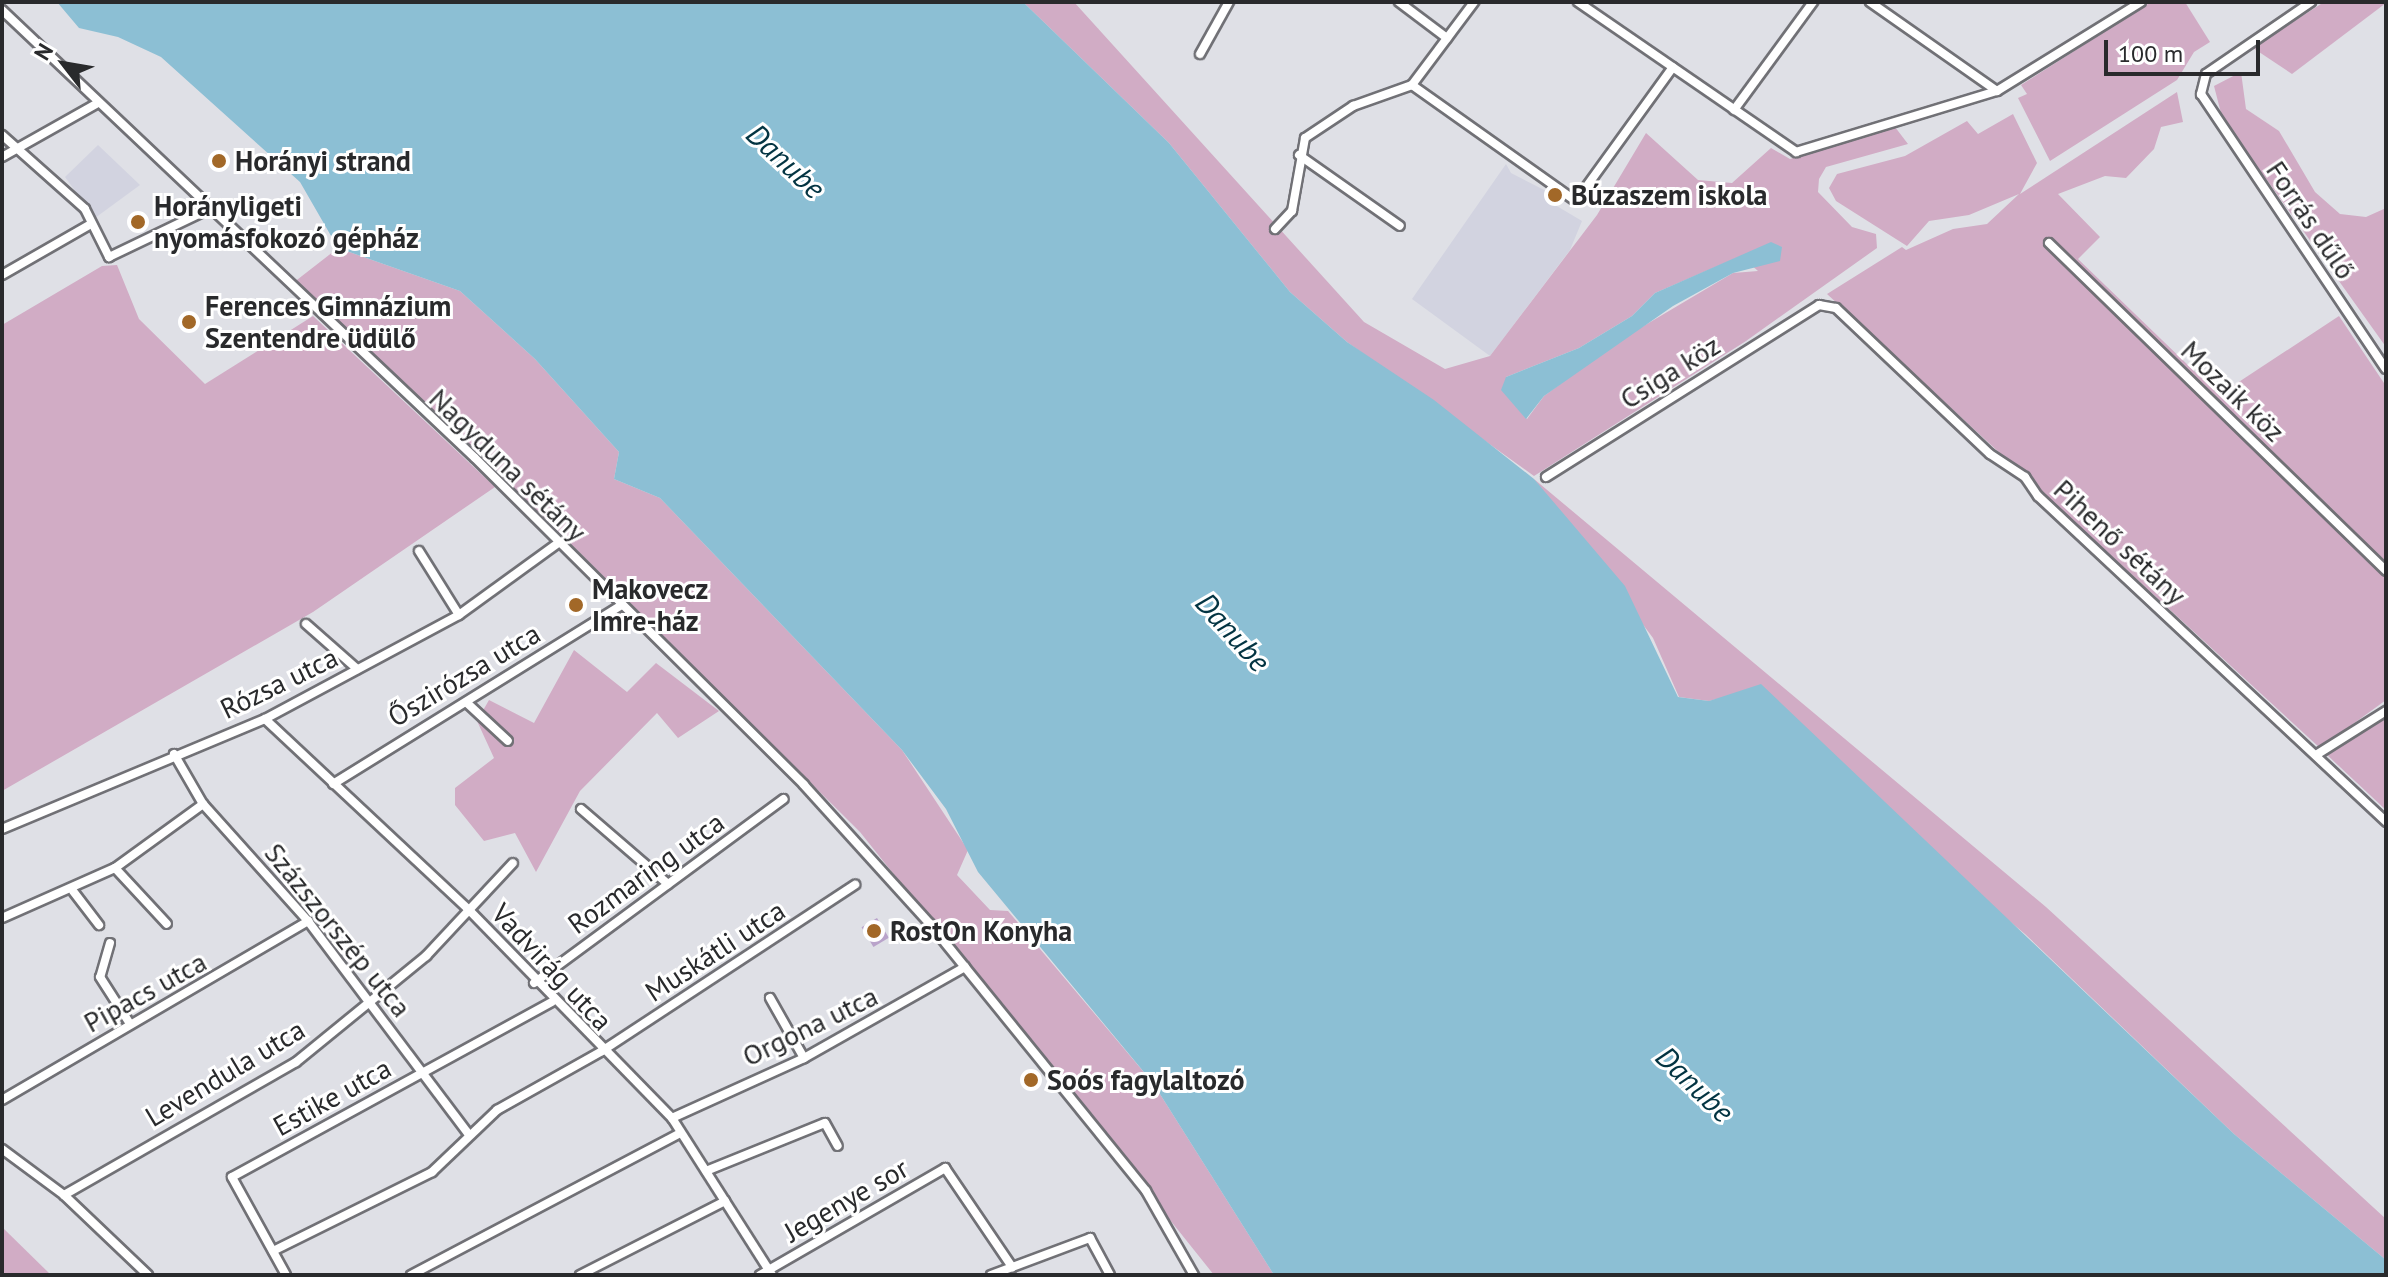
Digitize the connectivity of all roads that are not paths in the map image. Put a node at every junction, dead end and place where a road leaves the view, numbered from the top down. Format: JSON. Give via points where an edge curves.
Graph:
{"nodes":[{"id":1,"x":1229,"y":2,"type":"edge"},
{"id":2,"x":1399,"y":2,"type":"edge"},
{"id":3,"x":1474,"y":2,"type":"edge"},
{"id":4,"x":1578,"y":2,"type":"edge"},
{"id":5,"x":1813,"y":2,"type":"edge"},
{"id":6,"x":1870,"y":2,"type":"edge"},
{"id":7,"x":2141,"y":2,"type":"edge"},
{"id":8,"x":2311,"y":2,"type":"edge"},
{"id":9,"x":2,"y":10,"type":"edge"},
{"id":10,"x":1447,"y":38,"type":"junction"},
{"id":11,"x":1200,"y":54,"type":"dead end"},
{"id":12,"x":1673,"y":67,"type":"junction"},
{"id":13,"x":1412,"y":85,"type":"junction"},
{"id":14,"x":1997,"y":91,"type":"junction"},
{"id":15,"x":96,"y":104,"type":"junction"},
{"id":16,"x":1734,"y":110,"type":"junction"},
{"id":17,"x":2,"y":135,"type":"edge"},
{"id":18,"x":17,"y":148,"type":"junction"},
{"id":19,"x":1299,"y":155,"type":"junction"},
{"id":20,"x":2,"y":157,"type":"edge"},
{"id":21,"x":207,"y":210,"type":"junction"},
{"id":22,"x":91,"y":224,"type":"junction"},
{"id":23,"x":1400,"y":226,"type":"dead end"},
{"id":24,"x":1275,"y":229,"type":"dead end"},
{"id":25,"x":2049,"y":243,"type":"dead end"},
{"id":26,"x":2,"y":275,"type":"edge"},
{"id":27,"x":1819,"y":305,"type":"joint"},
{"id":28,"x":2386,"y":369,"type":"edge"},
{"id":29,"x":1546,"y":477,"type":"dead end"},
{"id":30,"x":558,"y":543,"type":"junction"},
{"id":31,"x":419,"y":551,"type":"dead end"},
{"id":32,"x":2386,"y":571,"type":"edge"},
{"id":33,"x":620,"y":606,"type":"junction"},
{"id":34,"x":459,"y":615,"type":"junction"},
{"id":35,"x":306,"y":624,"type":"dead end"},
{"id":36,"x":357,"y":669,"type":"junction"},
{"id":37,"x":466,"y":702,"type":"junction"},
{"id":38,"x":2386,"y":711,"type":"edge"},
{"id":39,"x":265,"y":719,"type":"junction"},
{"id":40,"x":508,"y":741,"type":"dead end"},
{"id":41,"x":174,"y":754,"type":"junction"},
{"id":42,"x":2316,"y":755,"type":"junction"},
{"id":43,"x":333,"y":784,"type":"junction"},
{"id":44,"x":784,"y":799,"type":"dead end"},
{"id":45,"x":203,"y":804,"type":"junction"},
{"id":46,"x":581,"y":809,"type":"dead end"},
{"id":47,"x":2386,"y":822,"type":"edge"},
{"id":48,"x":2,"y":829,"type":"edge"},
{"id":49,"x":513,"y":863,"type":"dead end"},
{"id":50,"x":115,"y":868,"type":"junction"},
{"id":51,"x":668,"y":884,"type":"junction"},
{"id":52,"x":855,"y":885,"type":"dead end"},
{"id":53,"x":73,"y":891,"type":"junction"},
{"id":54,"x":469,"y":910,"type":"junction"},
{"id":55,"x":2,"y":918,"type":"edge"},
{"id":56,"x":308,"y":921,"type":"junction"},
{"id":57,"x":167,"y":924,"type":"dead end"},
{"id":58,"x":99,"y":925,"type":"dead end"},
{"id":59,"x":110,"y":943,"type":"dead end"},
{"id":60,"x":965,"y":967,"type":"junction"},
{"id":61,"x":534,"y":983,"type":"junction"},
{"id":62,"x":770,"y":998,"type":"dead end"},
{"id":63,"x":370,"y":1002,"type":"junction"},
{"id":64,"x":552,"y":1002,"type":"junction"},
{"id":65,"x":130,"y":1024,"type":"junction"},
{"id":66,"x":602,"y":1051,"type":"junction"},
{"id":67,"x":804,"y":1058,"type":"junction"},
{"id":68,"x":423,"y":1073,"type":"junction"},
{"id":69,"x":2,"y":1100,"type":"edge"},
{"id":70,"x":672,"y":1118,"type":"junction"},
{"id":71,"x":680,"y":1133,"type":"junction"},
{"id":72,"x":469,"y":1135,"type":"junction"},
{"id":73,"x":838,"y":1146,"type":"dead end"},
{"id":74,"x":2,"y":1149,"type":"edge"},
{"id":75,"x":706,"y":1171,"type":"junction"},
{"id":76,"x":64,"y":1195,"type":"junction"},
{"id":77,"x":725,"y":1201,"type":"junction"},
{"id":78,"x":273,"y":1251,"type":"junction"},
{"id":79,"x":1012,"y":1267,"type":"junction"},
{"id":80,"x":771,"y":1273,"type":"edge"},
{"id":81,"x":148,"y":1275,"type":"edge"},
{"id":82,"x":286,"y":1275,"type":"edge"},
{"id":83,"x":411,"y":1275,"type":"edge"},
{"id":84,"x":580,"y":1275,"type":"edge"},
{"id":85,"x":760,"y":1275,"type":"edge"},
{"id":86,"x":991,"y":1275,"type":"edge"},
{"id":87,"x":1110,"y":1275,"type":"edge"},
{"id":88,"x":1194,"y":1275,"type":"edge"}],
"edges":[{"from":1,"to":11,"type":"street"},
{"from":2,"to":10,"type":"street"},
{"from":3,"to":10,"type":"street"},
{"from":4,"to":12,"type":"street"},
{"from":5,"to":16,"type":"street"},
{"from":6,"to":14,"type":"street"},
{"from":7,"to":14,"type":"street"},
{"from":8,"to":28,"type":"street","name":"Forrás dűlő","via":[[2206,74],[2201,94]]},
{"from":9,"to":15,"type":"street","name":"Nagyduna sétány"},
{"from":10,"to":13,"type":"street"},
{"from":12,"to":13,"type":"street","via":[[1576,201]]},
{"from":12,"to":16,"type":"street"},
{"from":13,"to":19,"type":"street","via":[[1353,106],[1305,138]]},
{"from":14,"to":16,"type":"street","via":[[1796,152]]},
{"from":15,"to":18,"type":"street"},
{"from":15,"to":21,"type":"street","name":"Nagyduna sétány"},
{"from":17,"to":18,"type":"street"},
{"from":18,"to":20,"type":"street"},
{"from":18,"to":22,"type":"street","via":[[85,209]]},
{"from":19,"to":23,"type":"street"},
{"from":19,"to":24,"type":"street","via":[[1292,211]]},
{"from":21,"to":22,"type":"street","via":[[109,257]]},
{"from":21,"to":30,"type":"street","name":"Nagyduna sétány","via":[[475,458]]},
{"from":22,"to":26,"type":"street"},
{"from":25,"to":32,"type":"street","name":"Mozaik köz"},
{"from":27,"to":29,"type":"street","name":"Csiga köz"},
{"from":27,"to":42,"type":"street","name":"Pihenő sétány","via":[[1836,308],[1990,454],[2025,477],[2038,496]]},
{"from":30,"to":33,"type":"street","name":"Nagyduna sétány"},
{"from":30,"to":34,"type":"street","name":"Rózsa utca"},
{"from":31,"to":34,"type":"street"},
{"from":33,"to":37,"type":"street","name":"Őszirózsa utca"},
{"from":33,"to":60,"type":"street","name":"Nagyduna sétány","via":[[804,785]]},
{"from":34,"to":36,"type":"street","name":"Rózsa utca"},
{"from":35,"to":36,"type":"street"},
{"from":36,"to":39,"type":"street","name":"Rózsa utca"},
{"from":37,"to":40,"type":"street"},
{"from":37,"to":43,"type":"street","name":"Őszirózsa utca"},
{"from":38,"to":42,"type":"street"},
{"from":39,"to":41,"type":"street","name":"Rózsa utca"},
{"from":39,"to":43,"type":"street","name":"Vadvirág utca"},
{"from":41,"to":45,"type":"street","name":"Százszorszép utca"},
{"from":41,"to":48,"type":"street","name":"Rózsa utca"},
{"from":42,"to":47,"type":"street","name":"Pihenő sétány"},
{"from":43,"to":54,"type":"street","name":"Vadvirág utca"},
{"from":44,"to":51,"type":"street","name":"Rozmaring utca"},
{"from":45,"to":50,"type":"street"},
{"from":45,"to":56,"type":"street","name":"Százszorszép utca"},
{"from":46,"to":51,"type":"street"},
{"from":49,"to":54,"type":"street","name":"Levendula utca"},
{"from":50,"to":53,"type":"street"},
{"from":50,"to":57,"type":"street"},
{"from":51,"to":61,"type":"street","name":"Rozmaring utca"},
{"from":52,"to":66,"type":"street","name":"Muskátli utca"},
{"from":53,"to":55,"type":"street"},
{"from":53,"to":58,"type":"street"},
{"from":54,"to":61,"type":"street","name":"Vadvirág utca"},
{"from":54,"to":63,"type":"street","name":"Levendula utca","via":[[426,956]]},
{"from":56,"to":63,"type":"street","name":"Százszorszép utca"},
{"from":56,"to":65,"type":"street","name":"Pipacs utca"},
{"from":59,"to":65,"type":"street","via":[[100,977]]},
{"from":60,"to":67,"type":"street","name":"Orgona utca"},
{"from":60,"to":88,"type":"street","name":"Nagyduna sétány","via":[[1146,1191]]},
{"from":61,"to":64,"type":"street","name":"Vadvirág utca"},
{"from":62,"to":67,"type":"street"},
{"from":63,"to":68,"type":"street","name":"Százszorszép utca"},
{"from":63,"to":76,"type":"street","name":"Levendula utca","via":[[296,1062]]},
{"from":64,"to":66,"type":"street","name":"Vadvirág utca"},
{"from":64,"to":68,"type":"street","name":"Estike utca"},
{"from":65,"to":69,"type":"street","name":"Pipacs utca"},
{"from":66,"to":70,"type":"street","name":"Vadvirág utca"},
{"from":66,"to":72,"type":"street","name":"Muskátli utca","via":[[497,1110]]},
{"from":67,"to":70,"type":"street","name":"Orgona utca"},
{"from":68,"to":72,"type":"street","name":"Százszorszép utca"},
{"from":68,"to":78,"type":"street","name":"Estike utca","via":[[232,1177]]},
{"from":70,"to":71,"type":"street","name":"Vadvirág utca"},
{"from":71,"to":75,"type":"street","name":"Vadvirág utca"},
{"from":71,"to":83,"type":"street"},
{"from":72,"to":78,"type":"street","name":"Muskátli utca","via":[[432,1172]]},
{"from":73,"to":75,"type":"street","via":[[825,1123]]},
{"from":74,"to":76,"type":"street"},
{"from":75,"to":77,"type":"street","name":"Vadvirág utca"},
{"from":76,"to":81,"type":"street"},
{"from":77,"to":80,"type":"street","name":"Vadvirág utca"},
{"from":77,"to":84,"type":"street"},
{"from":78,"to":82,"type":"street","name":"Estike utca"},
{"from":79,"to":80,"type":"street","name":"Jegenye sor","via":[[945,1168]]},
{"from":79,"to":86,"type":"street"},
{"from":79,"to":87,"type":"street","via":[[1090,1238]]},
{"from":80,"to":85,"type":"street","name":"Jegenye sor"}]}
